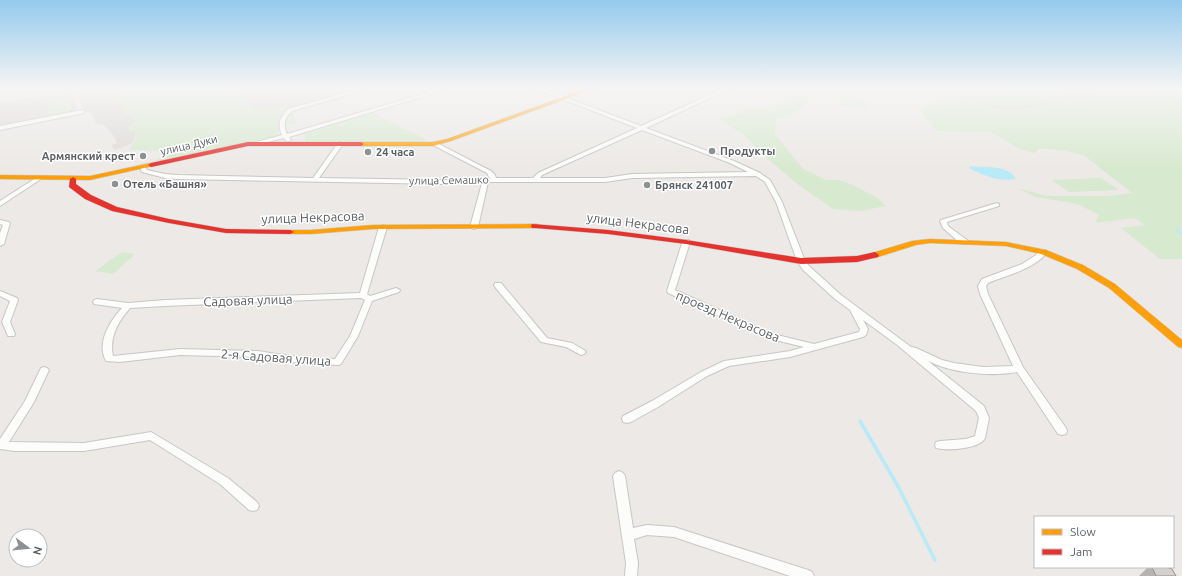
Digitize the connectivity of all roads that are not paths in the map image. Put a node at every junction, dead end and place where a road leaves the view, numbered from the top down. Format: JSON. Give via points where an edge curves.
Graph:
{"nodes":[{"id":1,"x":62,"y":116,"type":"edge"},
{"id":2,"x":284,"y":116,"type":"edge"},
{"id":3,"x":363,"y":116,"type":"edge"},
{"id":4,"x":516,"y":116,"type":"edge"},
{"id":5,"x":608,"y":116,"type":"edge"},
{"id":6,"x":667,"y":116,"type":"edge"},
{"id":7,"x":0,"y":128,"type":"edge"},
{"id":8,"x":640,"y":128,"type":"junction"},
{"id":9,"x":288,"y":140,"type":"junction"},
{"id":10,"x":340,"y":144,"type":"junction"},
{"id":11,"x":435,"y":144,"type":"junction"},
{"id":12,"x":142,"y":168,"type":"junction"},
{"id":13,"x":759,"y":174,"type":"junction"},
{"id":14,"x":0,"y":177,"type":"edge"},
{"id":15,"x":39,"y":178,"type":"junction"},
{"id":16,"x":73,"y":179,"type":"junction"},
{"id":17,"x":315,"y":179,"type":"junction"},
{"id":18,"x":490,"y":180,"type":"junction"},
{"id":19,"x":535,"y":180,"type":"junction"},
{"id":20,"x":0,"y":204,"type":"edge"},
{"id":21,"x":997,"y":206,"type":"dead end"},
{"id":22,"x":0,"y":222,"type":"edge"},
{"id":23,"x":474,"y":226,"type":"junction"},
{"id":24,"x":383,"y":227,"type":"junction"},
{"id":25,"x":686,"y":242,"type":"junction"},
{"id":26,"x":964,"y":242,"type":"junction"},
{"id":27,"x":0,"y":244,"type":"edge"},
{"id":28,"x":1043,"y":252,"type":"junction"},
{"id":29,"x":801,"y":261,"type":"junction"},
{"id":30,"x":498,"y":285,"type":"dead end"},
{"id":31,"x":396,"y":290,"type":"dead end"},
{"id":32,"x":0,"y":293,"type":"edge"},
{"id":33,"x":366,"y":297,"type":"junction"},
{"id":34,"x":97,"y":302,"type":"dead end"},
{"id":35,"x":128,"y":306,"type":"junction"},
{"id":36,"x":852,"y":308,"type":"junction"},
{"id":37,"x":3,"y":324,"type":"edge"},
{"id":38,"x":11,"y":334,"type":"dead end"},
{"id":39,"x":899,"y":342,"type":"junction"},
{"id":40,"x":1182,"y":345,"type":"edge"},
{"id":41,"x":812,"y":347,"type":"junction"},
{"id":42,"x":581,"y":352,"type":"dead end"},
{"id":43,"x":1018,"y":368,"type":"junction"},
{"id":44,"x":44,"y":370,"type":"dead end"},
{"id":45,"x":627,"y":419,"type":"dead end"},
{"id":46,"x":1062,"y":431,"type":"dead end"},
{"id":47,"x":1,"y":445,"type":"edge"},
{"id":48,"x":940,"y":445,"type":"dead end"},
{"id":49,"x":619,"y":476,"type":"dead end"},
{"id":50,"x":253,"y":506,"type":"dead end"},
{"id":51,"x":627,"y":535,"type":"junction"},
{"id":52,"x":631,"y":576,"type":"edge"},
{"id":53,"x":808,"y":576,"type":"edge"}],
"edges":[{"from":1,"to":7,"type":"street"},
{"from":2,"to":9,"type":"street","via":[[282,132]]},
{"from":3,"to":9,"type":"street"},
{"from":4,"to":11,"type":"street","name":"улица Дуки"},
{"from":5,"to":8,"type":"street"},
{"from":6,"to":8,"type":"street"},
{"from":8,"to":13,"type":"street"},
{"from":8,"to":19,"type":"street","via":[[540,174]]},
{"from":9,"to":10,"type":"street","name":"улица Дуки"},
{"from":9,"to":12,"type":"street","name":"улица Дуки","via":[[248,144]]},
{"from":10,"to":11,"type":"street","name":"улица Дуки"},
{"from":10,"to":17,"type":"street"},
{"from":11,"to":18,"type":"street","via":[[488,172],[492,175]]},
{"from":12,"to":16,"type":"street","name":"улица Дуки"},
{"from":12,"to":17,"type":"street","name":"улица Семашко","via":[[144,171],[178,177]]},
{"from":13,"to":19,"type":"street","name":"улица Семашко"},
{"from":13,"to":29,"type":"street","via":[[767,179]]},
{"from":14,"to":15,"type":"street","name":"улица Дуки"},
{"from":15,"to":16,"type":"street","name":"улица Дуки"},
{"from":15,"to":20,"type":"street"},
{"from":16,"to":24,"type":"street","name":"улица Некрасова","via":[[72,185],[107,206],[161,220],[226,231],[311,232]]},
{"from":17,"to":18,"type":"street","name":"улица Семашко","via":[[443,182]]},
{"from":18,"to":19,"type":"street","name":"улица Семашко"},
{"from":18,"to":23,"type":"street","via":[[483,186]]},
{"from":21,"to":26,"type":"street","via":[[943,221],[945,226]]},
{"from":22,"to":27,"type":"street","via":[[7,223]]},
{"from":23,"to":24,"type":"street","name":"улица Некрасова"},
{"from":23,"to":25,"type":"street","name":"улица Некрасова","via":[[549,226]]},
{"from":24,"to":33,"type":"street"},
{"from":25,"to":29,"type":"street","name":"улица Некрасова"},
{"from":25,"to":41,"type":"street","name":"проезд Некрасова","via":[[671,291],[770,336]]},
{"from":26,"to":28,"type":"street","name":"улица Некрасова","via":[[1006,244]]},
{"from":26,"to":29,"type":"street","name":"улица Некрасова","via":[[930,241],[857,259]]},
{"from":28,"to":40,"type":"street","name":"улица Некрасова","via":[[1080,267],[1112,286]]},
{"from":28,"to":43,"type":"street","via":[[1039,258],[986,281],[982,286]]},
{"from":29,"to":36,"type":"street"},
{"from":30,"to":42,"type":"street","via":[[544,340],[568,345]]},
{"from":31,"to":33,"type":"street","name":"Садовая улица"},
{"from":32,"to":37,"type":"street","via":[[14,300]]},
{"from":33,"to":35,"type":"street","name":"Садовая улица"},
{"from":33,"to":35,"type":"street","name":"2-я Садовая улица","via":[[354,336],[338,362],[258,354],[180,352],[109,359],[106,350],[109,333],[119,315]]},
{"from":34,"to":35,"type":"street","name":"Садовая улица"},
{"from":36,"to":39,"type":"street"},
{"from":36,"to":41,"type":"street","via":[[863,327],[863,333]]},
{"from":37,"to":38,"type":"street"},
{"from":39,"to":43,"type":"street","via":[[947,365],[1000,370]]},
{"from":39,"to":48,"type":"street","via":[[976,404],[984,418],[980,438],[976,441]]},
{"from":41,"to":45,"type":"street","via":[[790,354],[727,363]]},
{"from":43,"to":46,"type":"street"},
{"from":44,"to":47,"type":"street","via":[[29,402]]},
{"from":47,"to":50,"type":"street","via":[[84,447],[150,436],[224,481]]},
{"from":49,"to":51,"type":"street"},
{"from":51,"to":52,"type":"street","via":[[632,563]]},
{"from":51,"to":53,"type":"street","via":[[647,530],[674,532]]}]}
